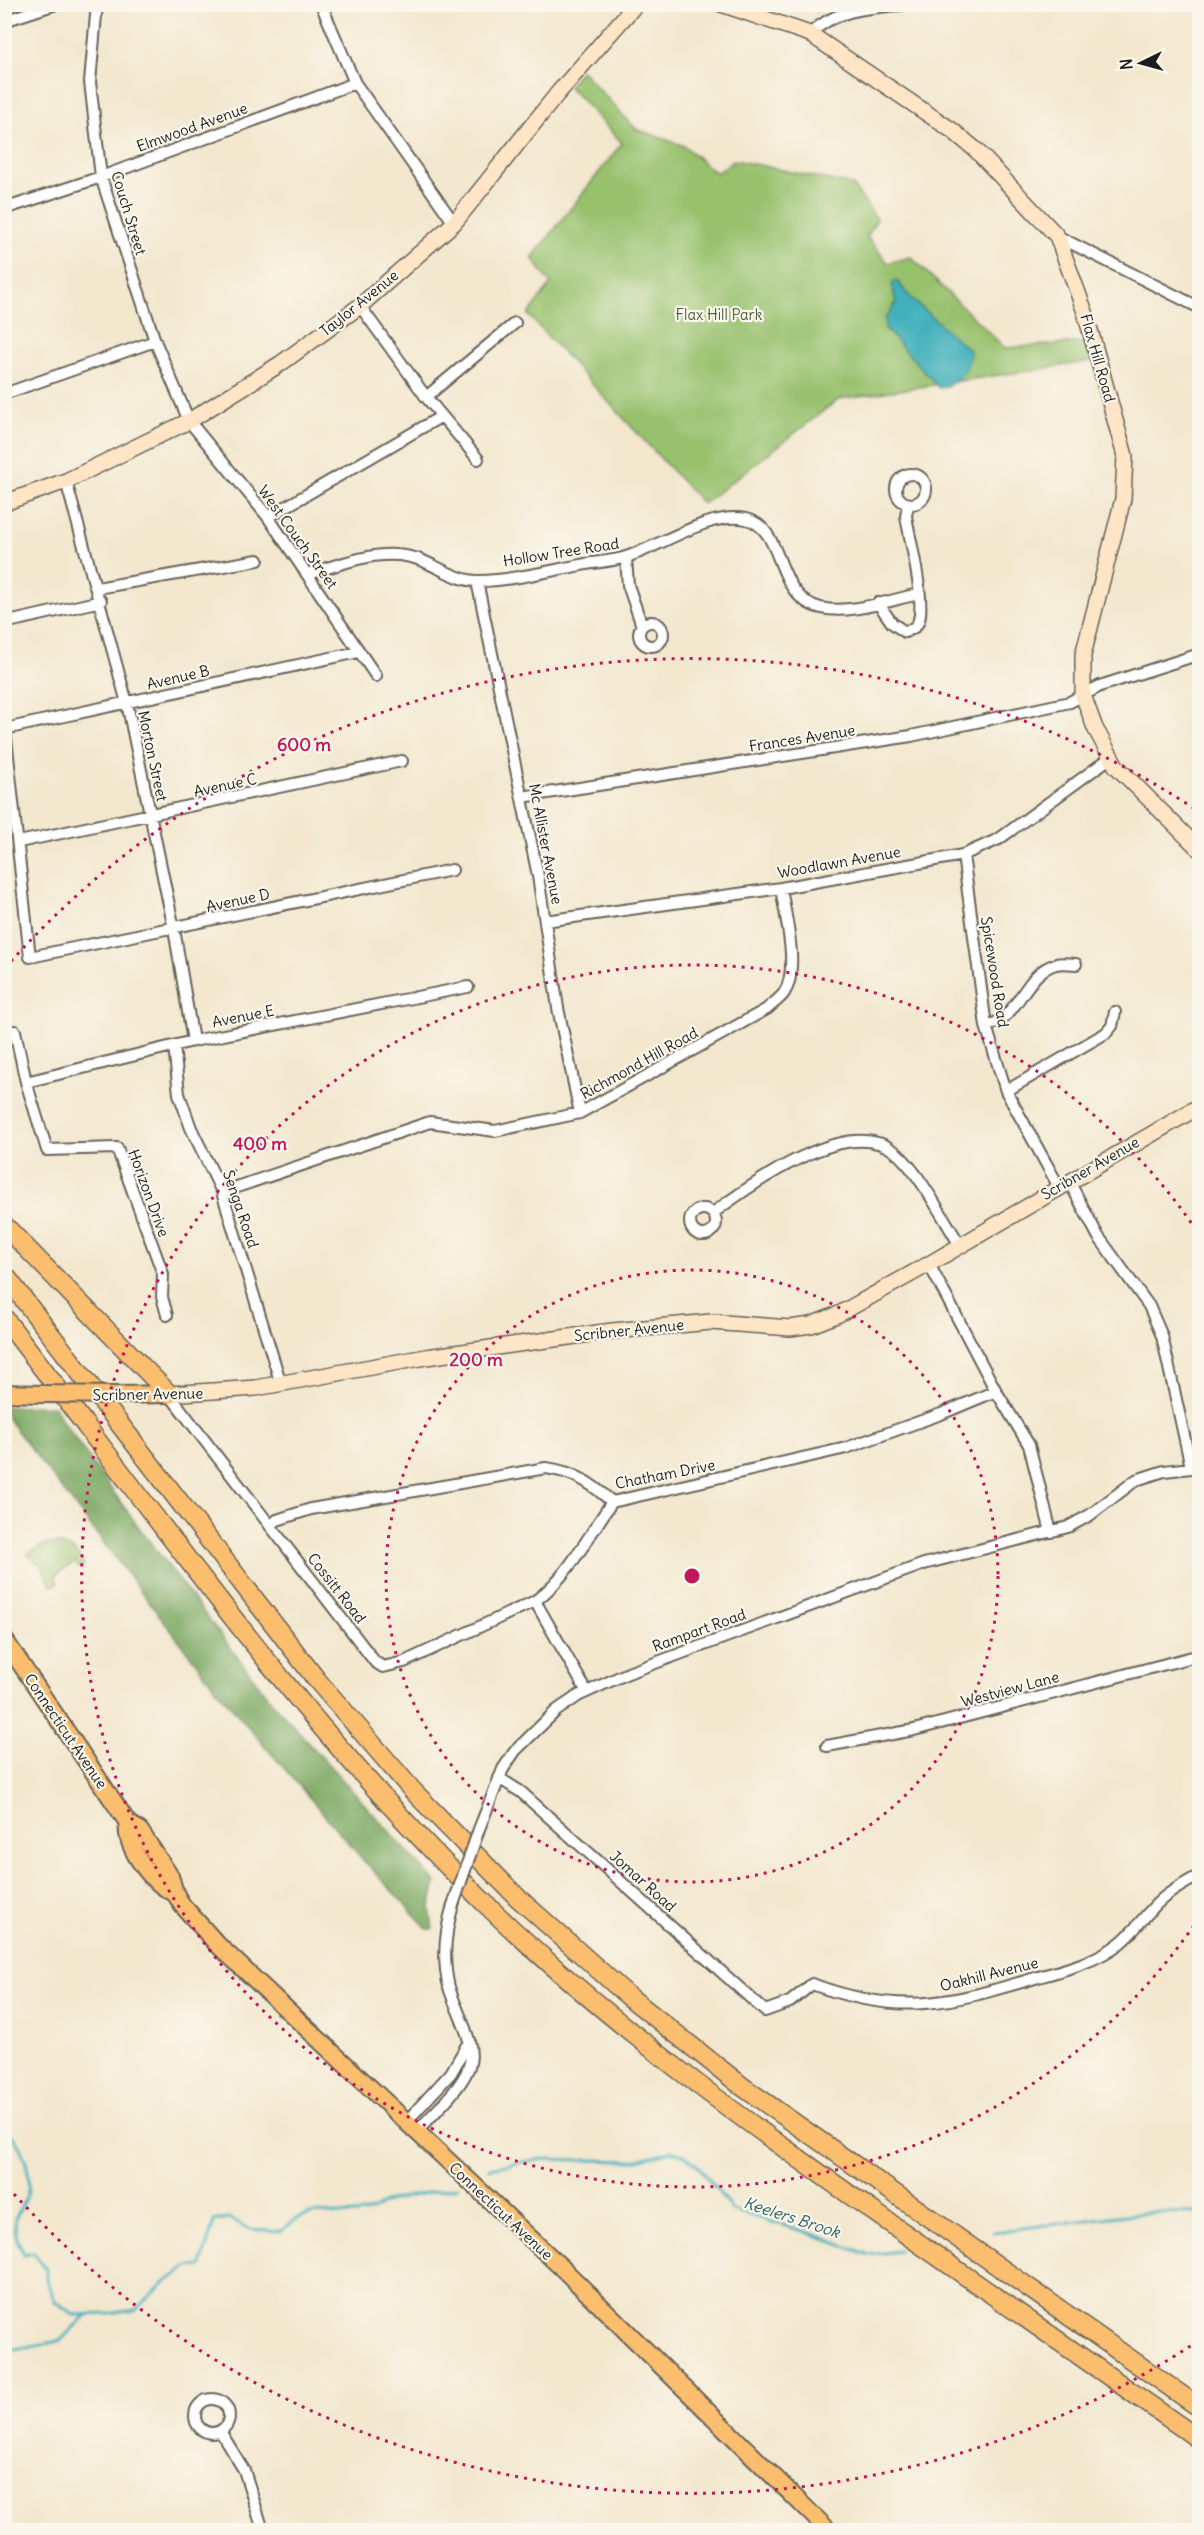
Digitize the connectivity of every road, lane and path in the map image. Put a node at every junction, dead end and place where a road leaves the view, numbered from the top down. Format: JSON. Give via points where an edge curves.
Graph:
{"nodes":[{"id":1,"x":56,"y":4,"type":"edge"},
{"id":2,"x":97,"y":4,"type":"edge"},
{"id":3,"x":321,"y":4,"type":"edge"},
{"id":4,"x":636,"y":4,"type":"edge"},
{"id":5,"x":721,"y":4,"type":"edge"},
{"id":6,"x":909,"y":4,"type":"edge"},
{"id":7,"x":4,"y":21,"type":"edge"},
{"id":8,"x":810,"y":34,"type":"junction"},
{"id":9,"x":355,"y":83,"type":"junction"},
{"id":10,"x":101,"y":177,"type":"junction"},
{"id":11,"x":4,"y":209,"type":"edge"},
{"id":12,"x":454,"y":223,"type":"junction"},
{"id":13,"x":1057,"y":236,"type":"junction"},
{"id":14,"x":360,"y":306,"type":"junction"},
{"id":15,"x":1200,"y":308,"type":"edge"},
{"id":16,"x":515,"y":323,"type":"dead end"},
{"id":17,"x":155,"y":341,"type":"junction"},
{"id":18,"x":4,"y":394,"type":"edge"},
{"id":19,"x":426,"y":397,"type":"junction"},
{"id":20,"x":441,"y":416,"type":"junction"},
{"id":21,"x":189,"y":421,"type":"junction"},
{"id":22,"x":478,"y":459,"type":"dead end"},
{"id":23,"x":66,"y":481,"type":"junction"},
{"id":24,"x":4,"y":503,"type":"edge"},
{"id":25,"x":908,"y":504,"type":"dead end"},
{"id":26,"x":268,"y":517,"type":"junction"},
{"id":27,"x":626,"y":558,"type":"junction"},
{"id":28,"x":258,"y":560,"type":"dead end"},
{"id":29,"x":308,"y":574,"type":"junction"},
{"id":30,"x":477,"y":581,"type":"junction"},
{"id":31,"x":97,"y":588,"type":"junction"},
{"id":32,"x":919,"y":594,"type":"junction"},
{"id":33,"x":101,"y":601,"type":"junction"},
{"id":34,"x":878,"y":603,"type":"junction"},
{"id":35,"x":4,"y":623,"type":"edge"},
{"id":36,"x":642,"y":626,"type":"dead end"},
{"id":37,"x":358,"y":652,"type":"junction"},
{"id":38,"x":1200,"y":654,"type":"edge"},
{"id":39,"x":376,"y":676,"type":"dead end"},
{"id":40,"x":1083,"y":695,"type":"junction"},
{"id":41,"x":127,"y":704,"type":"junction"},
{"id":42,"x":4,"y":720,"type":"edge"},
{"id":43,"x":5,"y":729,"type":"edge"},
{"id":44,"x":1110,"y":758,"type":"junction"},
{"id":45,"x":402,"y":761,"type":"dead end"},
{"id":46,"x":522,"y":797,"type":"junction"},
{"id":47,"x":150,"y":816,"type":"junction"},
{"id":48,"x":20,"y":842,"type":"junction"},
{"id":49,"x":1200,"y":850,"type":"edge"},
{"id":50,"x":963,"y":855,"type":"junction"},
{"id":51,"x":452,"y":870,"type":"dead end"},
{"id":52,"x":781,"y":888,"type":"junction"},
{"id":53,"x":545,"y":921,"type":"junction"},
{"id":54,"x":174,"y":929,"type":"junction"},
{"id":55,"x":1076,"y":964,"type":"dead end"},
{"id":56,"x":468,"y":987,"type":"dead end"},
{"id":57,"x":1115,"y":1012,"type":"dead end"},
{"id":58,"x":986,"y":1026,"type":"junction"},
{"id":59,"x":4,"y":1033,"type":"edge"},
{"id":60,"x":193,"y":1041,"type":"junction"},
{"id":61,"x":174,"y":1046,"type":"junction"},
{"id":62,"x":26,"y":1082,"type":"junction"},
{"id":63,"x":1006,"y":1091,"type":"junction"},
{"id":64,"x":1200,"y":1106,"type":"edge"},
{"id":65,"x":580,"y":1113,"type":"junction"},
{"id":66,"x":1064,"y":1184,"type":"junction"},
{"id":67,"x":222,"y":1192,"type":"junction"},
{"id":68,"x":713,"y":1213,"type":"dead end"},
{"id":69,"x":4,"y":1225,"type":"edge"},
{"id":70,"x":960,"y":1245,"type":"junction"},
{"id":71,"x":929,"y":1264,"type":"junction"},
{"id":72,"x":4,"y":1274,"type":"edge"},
{"id":73,"x":166,"y":1315,"type":"dead end"},
{"id":74,"x":4,"y":1320,"type":"edge"},
{"id":75,"x":281,"y":1384,"type":"junction"},
{"id":76,"x":996,"y":1391,"type":"junction"},
{"id":77,"x":4,"y":1393,"type":"edge"},
{"id":78,"x":168,"y":1394,"type":"junction"},
{"id":79,"x":1195,"y":1467,"type":"edge"},
{"id":80,"x":612,"y":1502,"type":"junction"},
{"id":81,"x":270,"y":1526,"type":"junction"},
{"id":82,"x":1051,"y":1532,"type":"junction"},
{"id":83,"x":535,"y":1601,"type":"junction"},
{"id":84,"x":4,"y":1639,"type":"edge"},
{"id":85,"x":1200,"y":1655,"type":"edge"},
{"id":86,"x":587,"y":1692,"type":"junction"},
{"id":87,"x":827,"y":1746,"type":"dead end"},
{"id":88,"x":499,"y":1778,"type":"junction"},
{"id":89,"x":1200,"y":1875,"type":"edge"},
{"id":90,"x":765,"y":2011,"type":"joint"},
{"id":91,"x":411,"y":2128,"type":"junction"},
{"id":92,"x":1200,"y":2408,"type":"edge"},
{"id":93,"x":220,"y":2431,"type":"dead end"},
{"id":94,"x":1200,"y":2440,"type":"edge"},
{"id":95,"x":263,"y":2530,"type":"edge"},
{"id":96,"x":828,"y":2530,"type":"edge"}],
"edges":[{"from":1,"to":7,"type":"street"},
{"from":2,"to":10,"type":"street","name":"Couch Street","via":[[90,82]]},
{"from":3,"to":9,"type":"street"},
{"from":4,"to":12,"type":"street","name":"Taylor Avenue","via":[[558,93]]},
{"from":5,"to":8,"type":"street","name":"Flax Hill Road"},
{"from":6,"to":8,"type":"street","via":[[851,11],[822,22]]},
{"from":8,"to":13,"type":"street","name":"Flax Hill Road","via":[[964,139]]},
{"from":9,"to":10,"type":"street","name":"Elmwood Avenue"},
{"from":9,"to":12,"type":"street"},
{"from":10,"to":11,"type":"street","name":"Elmwood Avenue"},
{"from":10,"to":17,"type":"street","name":"Couch Street"},
{"from":12,"to":14,"type":"street","name":"Taylor Avenue"},
{"from":13,"to":15,"type":"street"},
{"from":13,"to":40,"type":"street","name":"Flax Hill Road","via":[[1085,312],[1125,456],[1124,499],[1083,655]]},
{"from":14,"to":19,"type":"street"},
{"from":14,"to":21,"type":"street","name":"Taylor Avenue","via":[[280,364]]},
{"from":16,"to":19,"type":"street"},
{"from":17,"to":18,"type":"street"},
{"from":17,"to":21,"type":"street","name":"Couch Street"},
{"from":19,"to":20,"type":"street"},
{"from":20,"to":22,"type":"street"},
{"from":20,"to":26,"type":"street"},
{"from":21,"to":23,"type":"street","name":"Taylor Avenue"},
{"from":21,"to":26,"type":"street","name":"West Couch Street"},
{"from":23,"to":24,"type":"street","name":"Taylor Avenue"},
{"from":23,"to":31,"type":"street","name":"Morton Street"},
{"from":25,"to":32,"type":"street","via":[[906,516]]},
{"from":26,"to":29,"type":"street","name":"West Couch Street"},
{"from":27,"to":30,"type":"street","name":"Hollow Tree Road"},
{"from":27,"to":34,"type":"street","name":"Hollow Tree Road","via":[[708,523],[745,519],[767,533],[794,591],[808,602],[820,608],[843,610]]},
{"from":27,"to":36,"type":"street","via":[[628,585]]},
{"from":28,"to":31,"type":"street"},
{"from":29,"to":30,"type":"street","name":"Hollow Tree Road","via":[[368,557],[398,554]]},
{"from":29,"to":37,"type":"street","name":"West Couch Street"},
{"from":30,"to":46,"type":"street","name":"Mc Allister Avenue"},
{"from":31,"to":33,"type":"street","name":"Morton Street"},
{"from":32,"to":34,"type":"street","name":"Hollow Tree Road"},
{"from":32,"to":34,"type":"street","via":[[919,622],[905,632],[892,623]]},
{"from":33,"to":35,"type":"street"},
{"from":33,"to":41,"type":"street","name":"Morton Street"},
{"from":37,"to":39,"type":"street","name":"West Couch Street"},
{"from":37,"to":41,"type":"street","name":"Avenue B"},
{"from":38,"to":40,"type":"street","name":"Frances Avenue"},
{"from":40,"to":44,"type":"street","name":"Flax Hill Road"},
{"from":40,"to":46,"type":"street","name":"Frances Avenue","via":[[1070,702],[910,736]]},
{"from":41,"to":43,"type":"street","name":"Avenue B"},
{"from":41,"to":47,"type":"street","name":"Morton Street"},
{"from":42,"to":43,"type":"street"},
{"from":43,"to":48,"type":"street"},
{"from":44,"to":49,"type":"street","name":"Flax Hill Road","via":[[1129,782]]},
{"from":44,"to":50,"type":"street","name":"Woodlawn Avenue","via":[[999,839]]},
{"from":45,"to":47,"type":"street","name":"Avenue C"},
{"from":46,"to":53,"type":"street","name":"Mc Allister Avenue"},
{"from":47,"to":48,"type":"street","name":"Avenue C"},
{"from":47,"to":54,"type":"street","name":"Morton Street"},
{"from":48,"to":54,"type":"street","name":"Avenue D","via":[[30,957]]},
{"from":50,"to":52,"type":"street","name":"Woodlawn Avenue"},
{"from":50,"to":58,"type":"street","name":"Spicewood Road"},
{"from":51,"to":54,"type":"street","name":"Avenue D"},
{"from":52,"to":53,"type":"street","name":"Woodlawn Avenue"},
{"from":52,"to":65,"type":"street","name":"Richmond Hill Road","via":[[791,955],[791,977],[784,994],[767,1009]]},
{"from":53,"to":65,"type":"street","name":"Mc Allister Avenue"},
{"from":54,"to":60,"type":"street","name":"Morton Street"},
{"from":55,"to":58,"type":"street","via":[[1056,964],[1034,976],[1008,1014],[995,1025]]},
{"from":56,"to":60,"type":"street","name":"Avenue E"},
{"from":57,"to":63,"type":"street","via":[[1113,1026],[1106,1033]]},
{"from":58,"to":63,"type":"street","name":"Spicewood Road"},
{"from":59,"to":62,"type":"street","via":[[15,1031]]},
{"from":60,"to":61,"type":"street","name":"Avenue E"},
{"from":61,"to":62,"type":"street","name":"Avenue E"},
{"from":61,"to":67,"type":"street","name":"Senga Road","via":[[179,1094]]},
{"from":62,"to":73,"type":"street","name":"Horizon Drive","via":[[47,1150],[117,1148],[163,1274]]},
{"from":63,"to":66,"type":"street","name":"Spicewood Road"},
{"from":64,"to":66,"type":"street","name":"Scribner Avenue"},
{"from":65,"to":67,"type":"street","name":"Richmond Hill Road","via":[[495,1131],[430,1122]]},
{"from":66,"to":70,"type":"street","name":"Scribner Avenue"},
{"from":66,"to":79,"type":"street","name":"Spicewood Road","via":[[1149,1306],[1162,1336]]},
{"from":67,"to":75,"type":"street","name":"Senga Road"},
{"from":68,"to":70,"type":"street","via":[[750,1186],[820,1149],[851,1140],[876,1143],[893,1150],[906,1162]]},
{"from":69,"to":78,"type":"highway"},
{"from":70,"to":71,"type":"street","name":"Scribner Avenue"},
{"from":71,"to":75,"type":"street","name":"Scribner Avenue","via":[[839,1314],[802,1328],[711,1322],[612,1331],[426,1357]]},
{"from":71,"to":76,"type":"street"},
{"from":72,"to":92,"type":"highway","via":[[316,1679],[413,1791],[517,1897],[627,1995],[743,2087]]},
{"from":74,"to":94,"type":"highway","via":[[314,1719],[418,1836],[517,1934],[621,2026],[723,2106]]},
{"from":75,"to":78,"type":"street","name":"Scribner Avenue"},
{"from":76,"to":80,"type":"street","name":"Chatham Drive","via":[[846,1448]]},
{"from":76,"to":82,"type":"street","via":[[1029,1445]]},
{"from":77,"to":78,"type":"main road","name":"Scribner Avenue","bridge":true},
{"from":78,"to":81,"type":"street","name":"Cossitt Road"},
{"from":79,"to":82,"type":"street","name":"Rampart Road","via":[[1143,1476],[1080,1522]]},
{"from":80,"to":81,"type":"street","name":"Chatham Drive","via":[[587,1480],[568,1471],[546,1468],[312,1509]]},
{"from":80,"to":83,"type":"street","name":"Cossitt Road","via":[[567,1568],[549,1591]]},
{"from":81,"to":83,"type":"street","name":"Cossitt Road","via":[[375,1662],[383,1666],[404,1662]]},
{"from":82,"to":86,"type":"street","name":"Rampart Road","via":[[924,1564],[639,1669]]},
{"from":83,"to":86,"type":"street"},
{"from":84,"to":91,"type":"main road","name":"Connecticut Avenue","via":[[128,1823],[129,1843],[155,1882],[174,1893],[255,1982]]},
{"from":85,"to":87,"type":"street","name":"Westview Lane","via":[[914,1730]]},
{"from":86,"to":88,"type":"street","name":"Rampart Road","via":[[538,1726],[515,1751]]},
{"from":88,"to":90,"type":"street","name":"Jomar Road","via":[[522,1792]]},
{"from":88,"to":91,"type":"street","name":"Rampart Road","bridge":true,"via":[[446,1933],[449,1987],[466,2028],[471,2054],[465,2076]]},
{"from":89,"to":90,"type":"street","name":"Oakhill Avenue","via":[[1162,1899],[1120,1943],[1067,1969],[966,1999],[917,2006],[846,1997],[812,1984],[790,2002]]},
{"from":91,"to":96,"type":"main road","name":"Connecticut Avenue","via":[[561,2267]]},
{"from":93,"to":95,"type":"street","via":[[244,2470]]}]}
